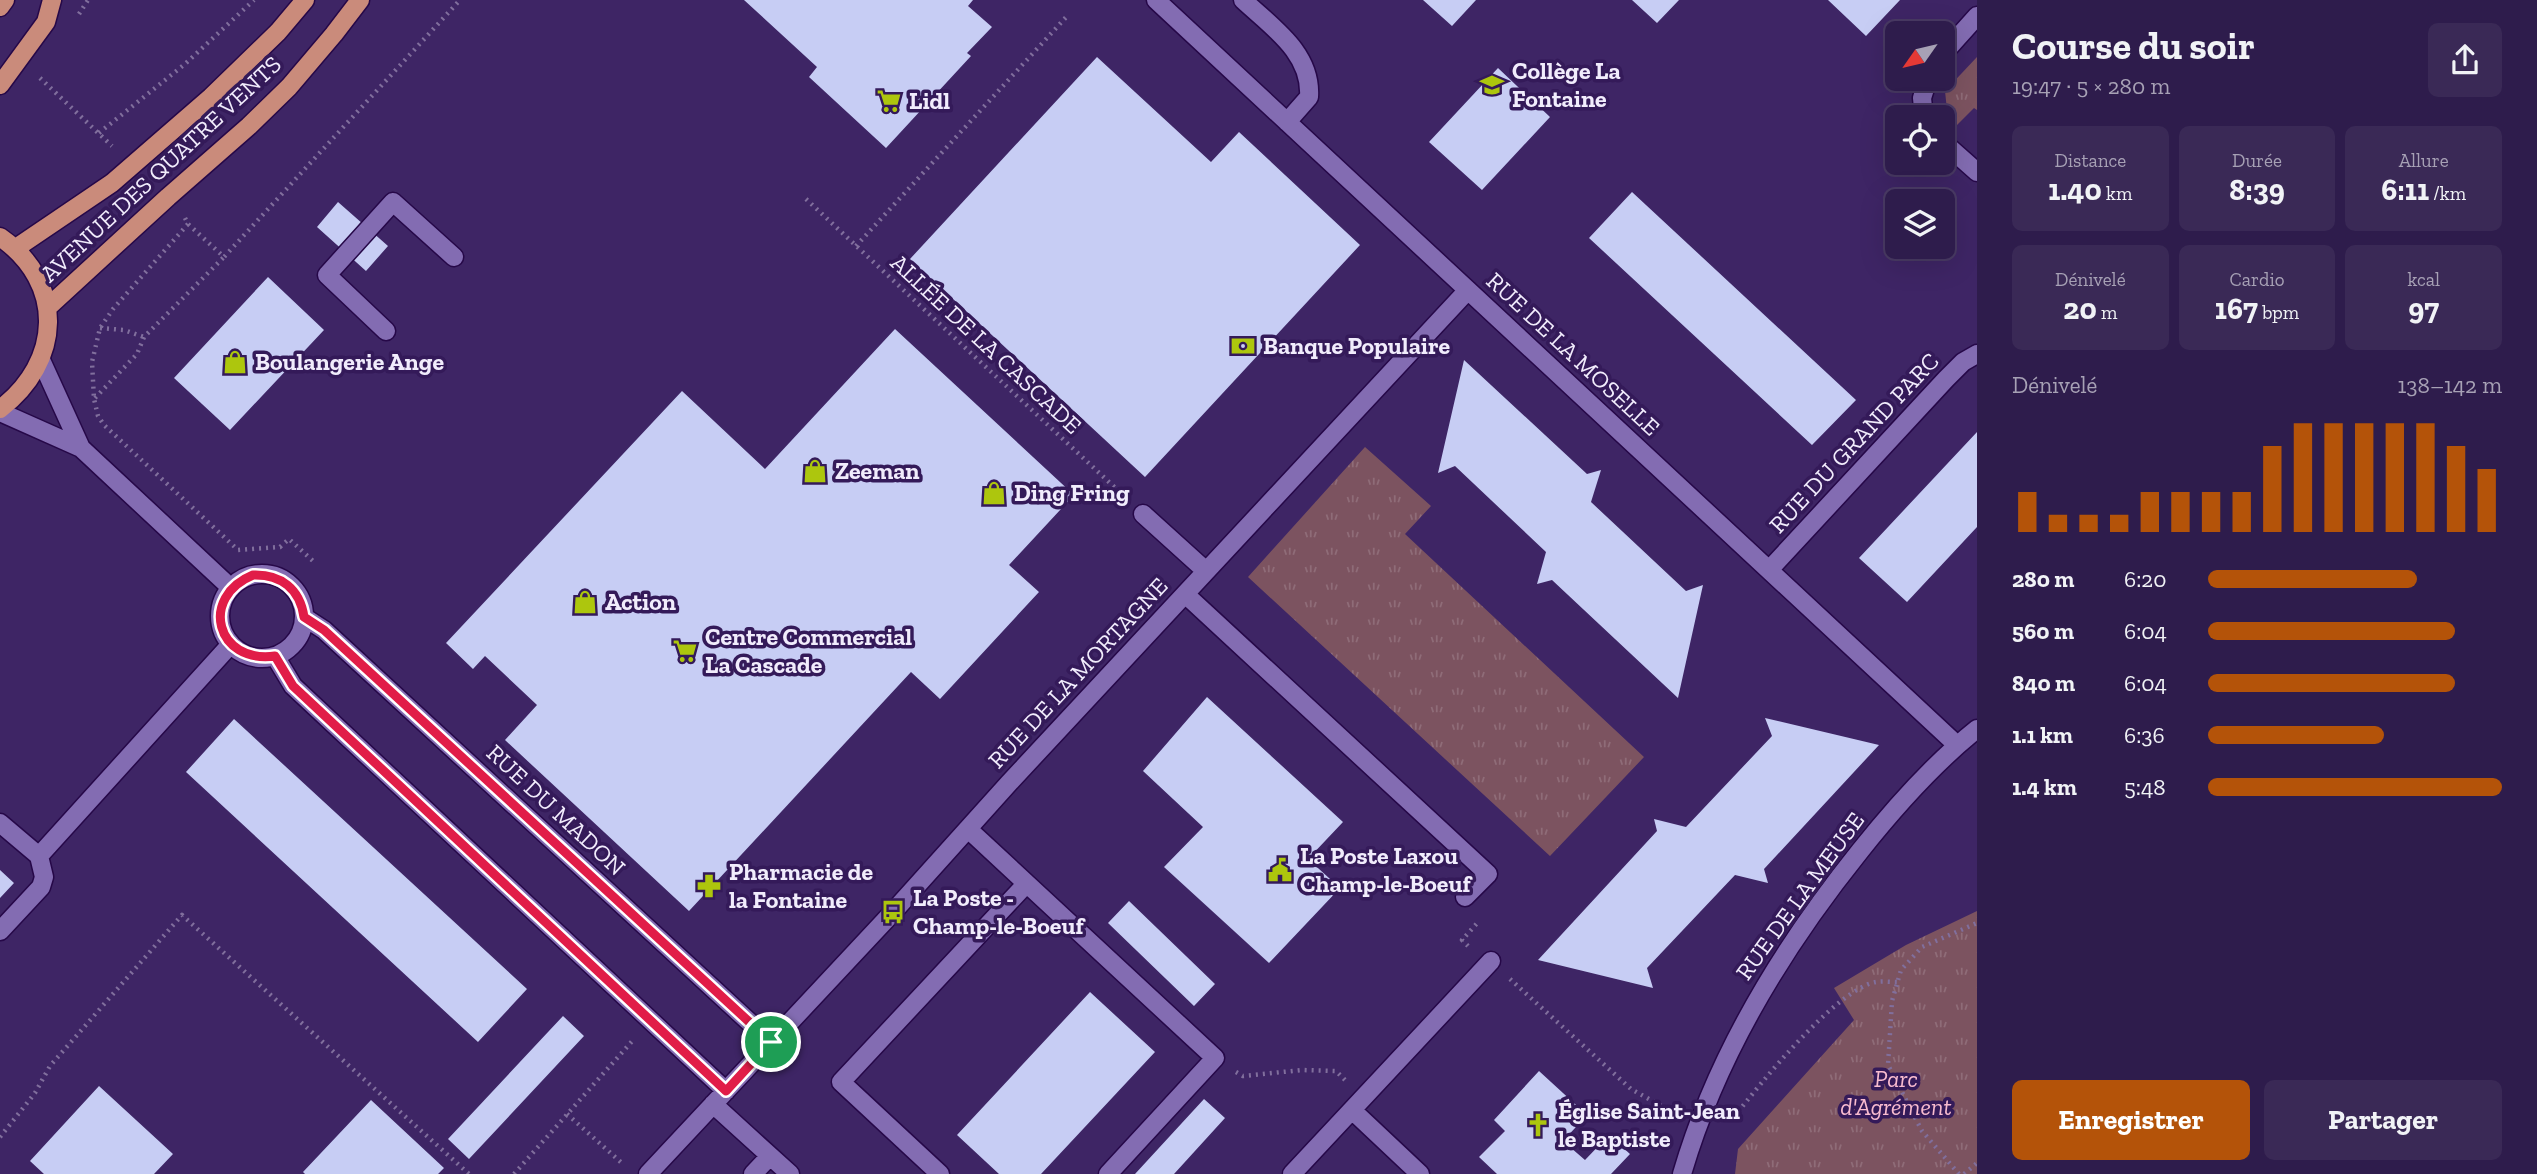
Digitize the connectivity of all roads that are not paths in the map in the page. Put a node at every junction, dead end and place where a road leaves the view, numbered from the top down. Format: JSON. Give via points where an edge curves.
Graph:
{"nodes":[{"id":1,"x":5,"y":0,"type":"edge"},
{"id":2,"x":52,"y":0,"type":"edge"},
{"id":3,"x":305,"y":0,"type":"edge"},
{"id":4,"x":360,"y":0,"type":"edge"},
{"id":5,"x":1156,"y":0,"type":"edge"},
{"id":6,"x":1243,"y":0,"type":"edge"},
{"id":7,"x":0,"y":7,"type":"edge"},
{"id":8,"x":1977,"y":16,"type":"edge"},
{"id":9,"x":1955,"y":41,"type":"edge"},
{"id":10,"x":0,"y":85,"type":"edge"},
{"id":11,"x":1286,"y":122,"type":"junction"},
{"id":12,"x":1955,"y":153,"type":"edge"},
{"id":13,"x":1977,"y":172,"type":"edge"},
{"id":14,"x":0,"y":237,"type":"edge"},
{"id":15,"x":16,"y":248,"type":"junction"},
{"id":16,"x":454,"y":257,"type":"dead end"},
{"id":17,"x":1468,"y":290,"type":"junction"},
{"id":18,"x":47,"y":308,"type":"junction"},
{"id":19,"x":386,"y":331,"type":"dead end"},
{"id":20,"x":1977,"y":354,"type":"edge"},
{"id":21,"x":41,"y":360,"type":"junction"},
{"id":22,"x":0,"y":411,"type":"edge"},
{"id":23,"x":81,"y":448,"type":"junction"},
{"id":24,"x":1143,"y":514,"type":"road end"},
{"id":25,"x":1769,"y":570,"type":"junction"},
{"id":26,"x":1206,"y":571,"type":"junction"},
{"id":27,"x":231,"y":587,"type":"junction"},
{"id":28,"x":1185,"y":594,"type":"junction"},
{"id":29,"x":304,"y":617,"type":"junction"},
{"id":30,"x":231,"y":644,"type":"junction"},
{"id":31,"x":275,"y":656,"type":"junction"},
{"id":32,"x":1977,"y":729,"type":"edge"},
{"id":33,"x":1957,"y":745,"type":"junction"},
{"id":34,"x":0,"y":823,"type":"edge"},
{"id":35,"x":968,"y":829,"type":"junction"},
{"id":36,"x":39,"y":856,"type":"junction"},
{"id":37,"x":1026,"y":884,"type":"junction"},
{"id":38,"x":1465,"y":897,"type":"road end"},
{"id":39,"x":0,"y":931,"type":"edge"},
{"id":40,"x":1491,"y":961,"type":"road end"},
{"id":41,"x":771,"y":1042,"type":"junction"},
{"id":42,"x":720,"y":1097,"type":"junction"},
{"id":43,"x":1358,"y":1104,"type":"junction"},
{"id":44,"x":770,"y":1156,"type":"junction"},
{"id":45,"x":648,"y":1174,"type":"edge"},
{"id":46,"x":753,"y":1174,"type":"edge"},
{"id":47,"x":790,"y":1174,"type":"edge"},
{"id":48,"x":940,"y":1174,"type":"edge"},
{"id":49,"x":1108,"y":1174,"type":"edge"},
{"id":50,"x":1292,"y":1174,"type":"edge"},
{"id":51,"x":1420,"y":1174,"type":"edge"},
{"id":52,"x":1682,"y":1174,"type":"edge"}],
"edges":[{"from":1,"to":7,"type":"main road"},
{"from":2,"to":10,"type":"main road","via":[[46,22]]},
{"from":3,"to":15,"type":"main road","name":"AVENUE DES QUATRE VENTS","via":[[211,97],[112,183]]},
{"from":4,"to":18,"type":"main road","name":"AVENUE DES QUATRE VENTS","via":[[289,87]]},
{"from":5,"to":11,"type":"street","name":"RUE DE LA MOSELLE"},
{"from":6,"to":11,"type":"street","via":[[1289,43],[1306,70],[1310,97]]},
{"from":8,"to":9,"type":"street"},
{"from":11,"to":17,"type":"street","name":"RUE DE LA MOSELLE"},
{"from":12,"to":13,"type":"street"},
{"from":14,"to":15,"type":"main road"},
{"from":15,"to":18,"type":"main road","via":[[31,265]]},
{"from":16,"to":19,"type":"street","via":[[393,202],[368,229],[327,275]]},
{"from":17,"to":25,"type":"street","name":"RUE DE LA MOSELLE"},
{"from":17,"to":26,"type":"street","name":"RUE DE LA MORTAGNE"},
{"from":18,"to":21,"type":"main road","via":[[48,334]]},
{"from":20,"to":25,"type":"street","name":"RUE DU GRAND PARC","via":[[1946,379]]},
{"from":21,"to":22,"type":"main road","via":[[31,380]]},
{"from":21,"to":23,"type":"street"},
{"from":22,"to":23,"type":"street"},
{"from":23,"to":27,"type":"street"},
{"from":24,"to":26,"type":"street"},
{"from":25,"to":33,"type":"street","name":"RUE DE LA MOSELLE"},
{"from":26,"to":28,"type":"street","name":"RUE DE LA MORTAGNE"},
{"from":27,"to":29,"type":"street","via":[[253,575],[277,578],[297,593]]},
{"from":27,"to":30,"type":"street","via":[[220,612],[221,626]]},
{"from":28,"to":35,"type":"street","name":"RUE DE LA MORTAGNE"},
{"from":28,"to":38,"type":"street","via":[[1488,874]]},
{"from":29,"to":31,"type":"street","via":[[295,641]]},
{"from":29,"to":41,"type":"street","name":"RUE DU MADON","via":[[324,630]]},
{"from":30,"to":31,"type":"street","via":[[248,656]]},
{"from":30,"to":36,"type":"street"},
{"from":31,"to":42,"type":"street","via":[[293,686],[651,1020]]},
{"from":32,"to":33,"type":"street","name":"RUE DE LA MEUSE"},
{"from":33,"to":52,"type":"street","name":"RUE DE LA MEUSE","via":[[1875,832],[1793,939],[1744,1021],[1701,1116]]},
{"from":34,"to":36,"type":"street"},
{"from":35,"to":37,"type":"street"},
{"from":35,"to":41,"type":"street","name":"RUE DE LA MORTAGNE"},
{"from":36,"to":39,"type":"street","via":[[44,877],[41,887]]},
{"from":37,"to":48,"type":"street","via":[[841,1082]]},
{"from":37,"to":49,"type":"street","via":[[1215,1058]]},
{"from":40,"to":43,"type":"street"},
{"from":41,"to":42,"type":"street","name":"RUE DE LA MORTAGNE"},
{"from":42,"to":44,"type":"street"},
{"from":42,"to":45,"type":"street","name":"RUE DE LA MORTAGNE"},
{"from":43,"to":50,"type":"street"},
{"from":43,"to":51,"type":"street"},
{"from":44,"to":46,"type":"street"},
{"from":44,"to":47,"type":"street"}]}
